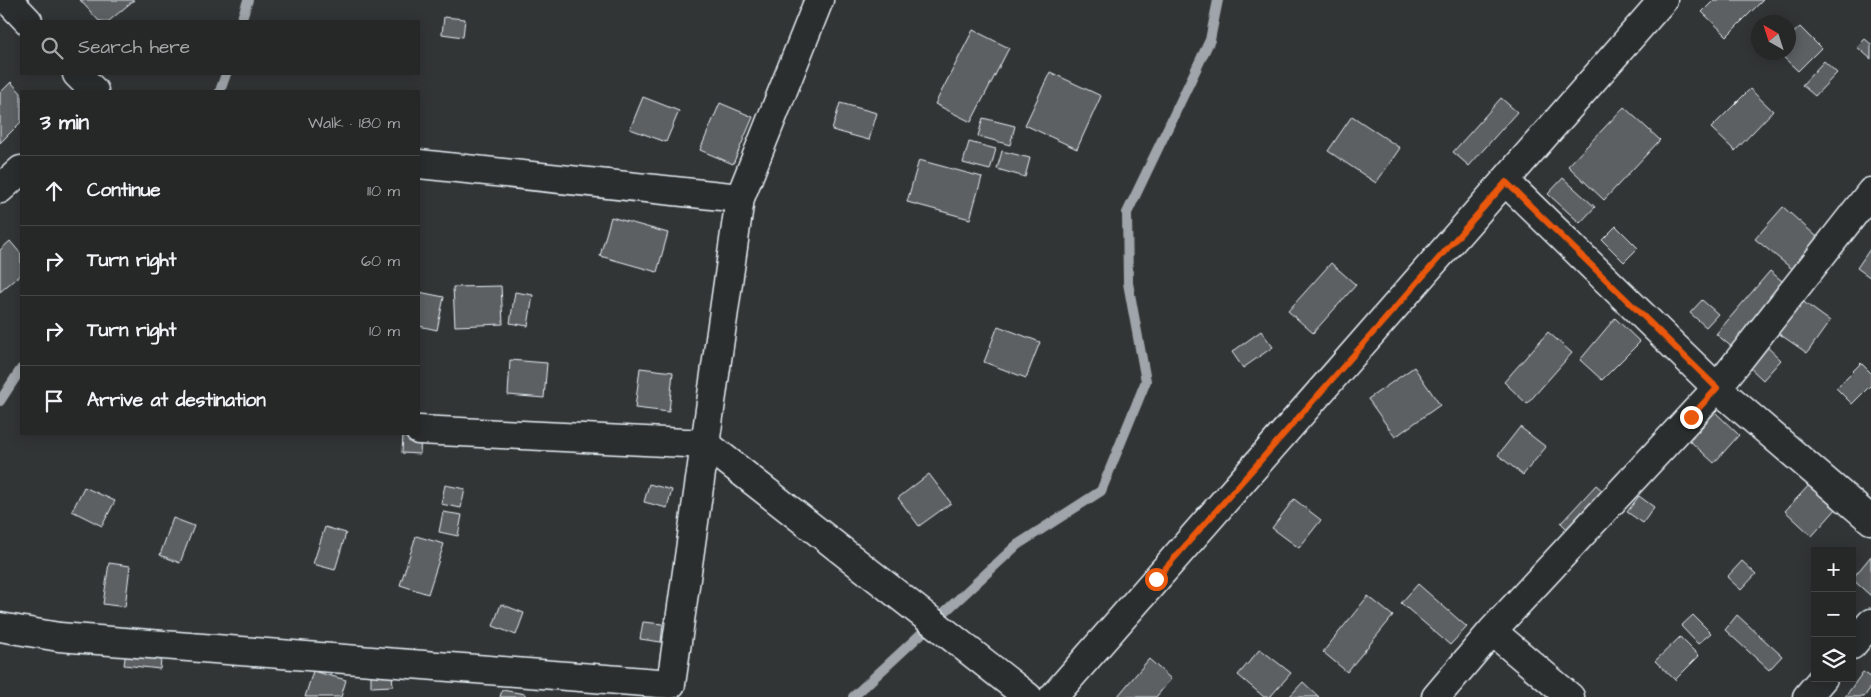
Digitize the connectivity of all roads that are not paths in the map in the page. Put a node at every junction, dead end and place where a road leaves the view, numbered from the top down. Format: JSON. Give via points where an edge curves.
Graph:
{"nodes":[{"id":1,"x":8,"y":0,"type":"edge"},
{"id":2,"x":820,"y":0,"type":"edge"},
{"id":3,"x":1663,"y":0,"type":"edge"},
{"id":4,"x":27,"y":20,"type":"edge"},
{"id":5,"x":78,"y":75,"type":"edge"},
{"id":6,"x":93,"y":90,"type":"edge"},
{"id":7,"x":420,"y":164,"type":"edge"},
{"id":8,"x":20,"y":171,"type":"edge"},
{"id":9,"x":1506,"y":182,"type":"junction"},
{"id":10,"x":0,"y":189,"type":"edge"},
{"id":11,"x":1871,"y":192,"type":"edge"},
{"id":12,"x":740,"y":198,"type":"junction"},
{"id":13,"x":1717,"y":388,"type":"junction"},
{"id":14,"x":420,"y":430,"type":"edge"},
{"id":15,"x":706,"y":444,"type":"junction"},
{"id":16,"x":1871,"y":520,"type":"edge"},
{"id":17,"x":1871,"y":623,"type":"edge"},
{"id":18,"x":0,"y":627,"type":"edge"},
{"id":19,"x":1492,"y":631,"type":"junction"},
{"id":20,"x":1856,"y":640,"type":"edge"},
{"id":21,"x":1820,"y":682,"type":"edge"},
{"id":22,"x":1028,"y":697,"type":"edge"},
{"id":23,"x":1053,"y":697,"type":"edge"},
{"id":24,"x":1436,"y":697,"type":"edge"},
{"id":25,"x":1570,"y":697,"type":"edge"},
{"id":26,"x":1807,"y":697,"type":"edge"}],
"edges":[{"from":1,"to":4,"type":"street"},
{"from":2,"to":12,"type":"street"},
{"from":3,"to":9,"type":"street"},
{"from":5,"to":6,"type":"street"},
{"from":7,"to":12,"type":"street"},
{"from":8,"to":10,"type":"street"},
{"from":9,"to":13,"type":"street"},
{"from":9,"to":23,"type":"street"},
{"from":11,"to":13,"type":"street"},
{"from":12,"to":15,"type":"street"},
{"from":13,"to":16,"type":"street"},
{"from":13,"to":19,"type":"street"},
{"from":14,"to":15,"type":"street"},
{"from":15,"to":18,"type":"street","via":[[671,684],[59,637]]},
{"from":15,"to":22,"type":"street"},
{"from":17,"to":20,"type":"street"},
{"from":19,"to":24,"type":"street"},
{"from":19,"to":25,"type":"street"},
{"from":21,"to":26,"type":"street"}]}
